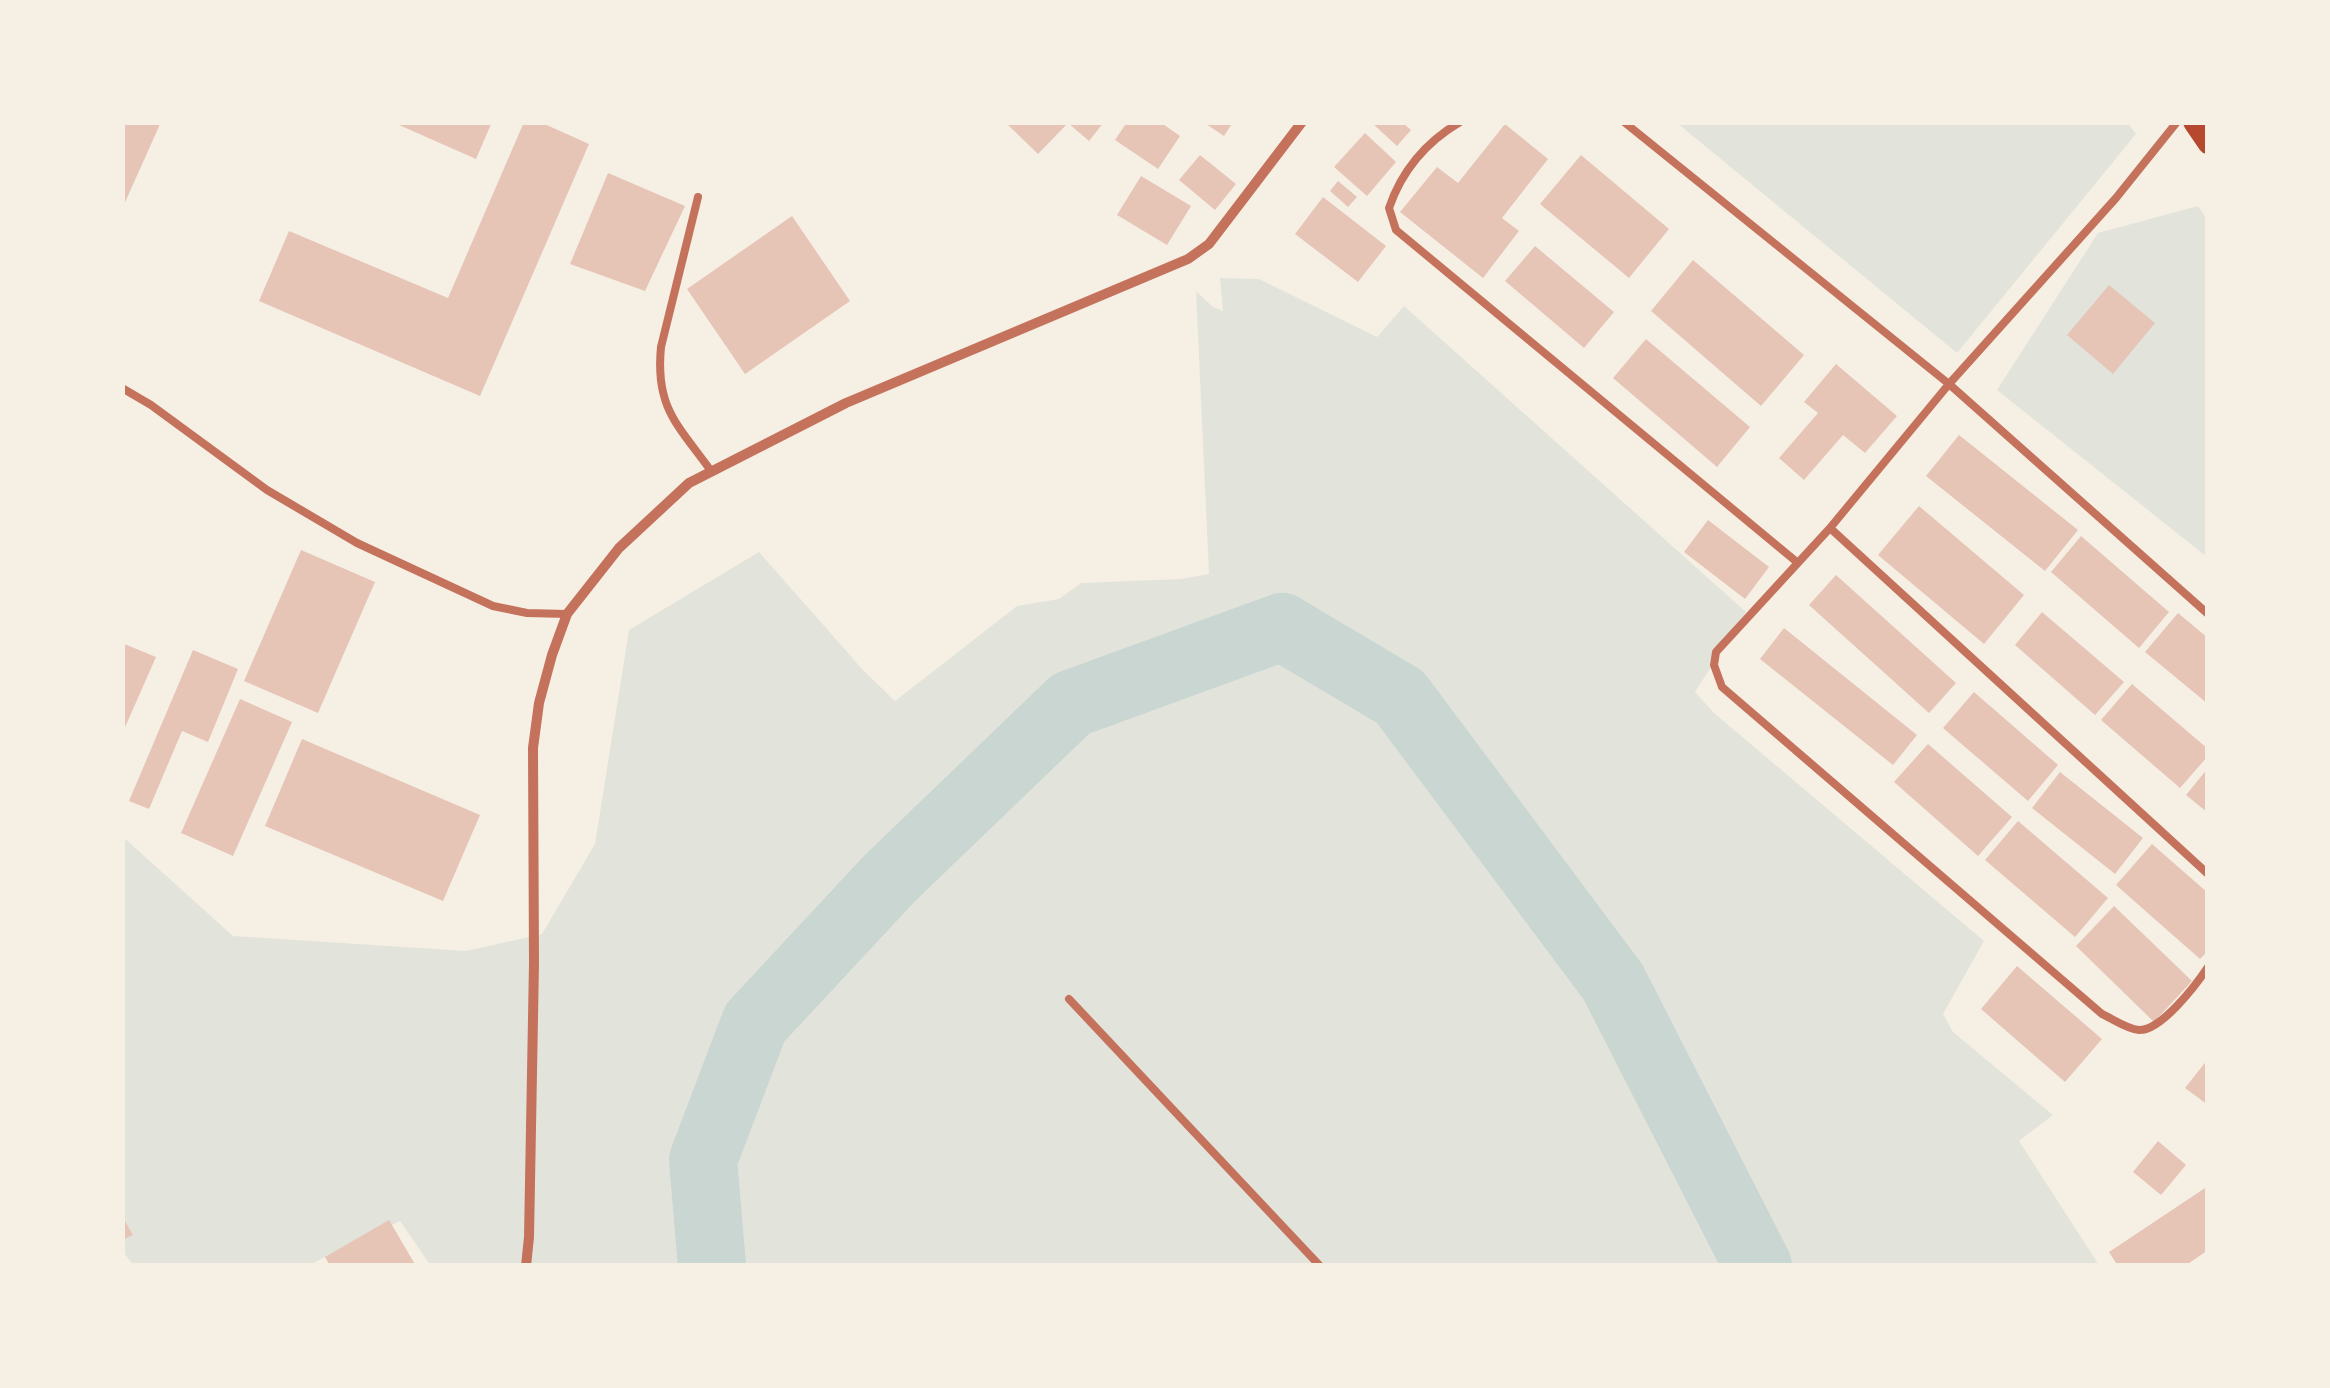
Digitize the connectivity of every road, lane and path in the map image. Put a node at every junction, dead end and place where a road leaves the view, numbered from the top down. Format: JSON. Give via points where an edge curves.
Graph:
{"nodes":[{"id":1,"x":1302,"y":122,"type":"edge"},
{"id":2,"x":1460,"y":122,"type":"edge"},
{"id":3,"x":1624,"y":122,"type":"edge"},
{"id":4,"x":2177,"y":122,"type":"edge"},
{"id":5,"x":2193,"y":122,"type":"edge"},
{"id":6,"x":2208,"y":144,"type":"edge"},
{"id":7,"x":698,"y":196,"type":"dead end"},
{"id":8,"x":1949,"y":384,"type":"junction"},
{"id":9,"x":122,"y":388,"type":"edge"},
{"id":10,"x":710,"y":471,"type":"junction"},
{"id":11,"x":1830,"y":528,"type":"junction"},
{"id":12,"x":1798,"y":562,"type":"junction"},
{"id":13,"x":568,"y":614,"type":"junction"},
{"id":14,"x":2208,"y":614,"type":"edge"},
{"id":15,"x":2208,"y":874,"type":"edge"},
{"id":16,"x":2208,"y":968,"type":"edge"},
{"id":17,"x":1069,"y":999,"type":"dead end"},
{"id":18,"x":526,"y":1266,"type":"edge"},
{"id":19,"x":1320,"y":1266,"type":"edge"}],
"edges":[{"from":1,"to":10,"type":"street","via":[[1210,244],[1188,259],[846,403]]},
{"from":2,"to":12,"type":"lane","via":[[1420,152],[1404,176],[1390,208],[1396,230]]},
{"from":3,"to":8,"type":"lane"},
{"from":4,"to":8,"type":"lane"},
{"from":5,"to":6,"type":"main road"},
{"from":7,"to":10,"type":"lane","via":[[659,370],[668,413]]},
{"from":8,"to":11,"type":"lane"},
{"from":8,"to":14,"type":"lane"},
{"from":9,"to":13,"type":"lane","via":[[268,490],[357,542],[493,606]]},
{"from":10,"to":13,"type":"street","via":[[630,537]]},
{"from":11,"to":12,"type":"lane"},
{"from":11,"to":15,"type":"lane"},
{"from":12,"to":16,"type":"lane","via":[[1716,652],[1722,687],[2102,1014],[2138,1030],[2154,1027]]},
{"from":13,"to":18,"type":"street","via":[[552,654],[532,748]]},
{"from":17,"to":19,"type":"lane"}]}
